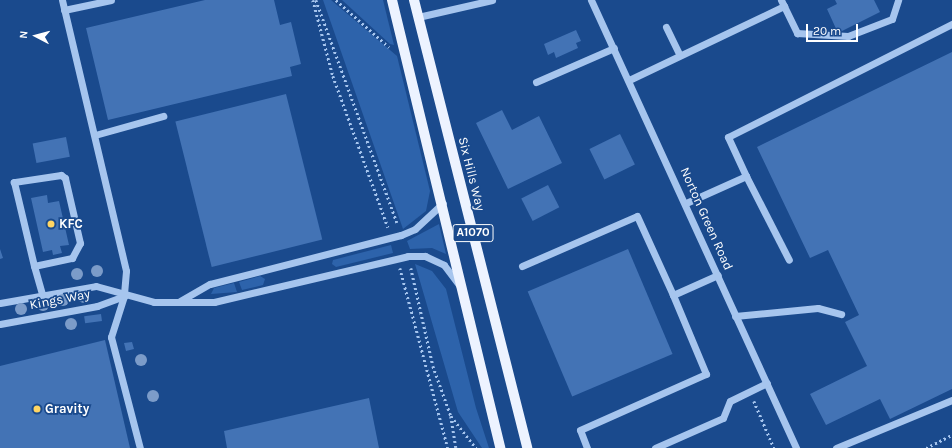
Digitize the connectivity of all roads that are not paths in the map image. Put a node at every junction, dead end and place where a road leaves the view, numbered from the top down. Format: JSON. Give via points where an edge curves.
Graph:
{"nodes":[{"id":1,"x":62,"y":0,"type":"edge"},
{"id":2,"x":111,"y":0,"type":"edge"},
{"id":3,"x":392,"y":0,"type":"edge"},
{"id":4,"x":414,"y":0,"type":"edge"},
{"id":5,"x":492,"y":0,"type":"edge"},
{"id":6,"x":591,"y":0,"type":"edge"},
{"id":7,"x":898,"y":0,"type":"edge"},
{"id":8,"x":783,"y":3,"type":"edge"},
{"id":9,"x":64,"y":10,"type":"junction"},
{"id":10,"x":418,"y":18,"type":"junction"},
{"id":11,"x":952,"y":24,"type":"edge"},
{"id":12,"x":666,"y":27,"type":"dead end"},
{"id":13,"x":614,"y":48,"type":"junction"},
{"id":14,"x":679,"y":54,"type":"junction"},
{"id":15,"x":629,"y":80,"type":"junction"},
{"id":16,"x":536,"y":82,"type":"dead end"},
{"id":17,"x":163,"y":116,"type":"dead end"},
{"id":18,"x":95,"y":135,"type":"junction"},
{"id":19,"x":746,"y":176,"type":"junction"},
{"id":20,"x":444,"y":203,"type":"junction"},
{"id":21,"x":686,"y":203,"type":"junction"},
{"id":22,"x":789,"y":260,"type":"dead end"},
{"id":23,"x":34,"y":266,"type":"junction"},
{"id":24,"x":522,"y":266,"type":"dead end"},
{"id":25,"x":718,"y":275,"type":"junction"},
{"id":26,"x":464,"y":290,"type":"junction"},
{"id":27,"x":42,"y":294,"type":"junction"},
{"id":28,"x":673,"y":295,"type":"junction"},
{"id":29,"x":124,"y":296,"type":"junction"},
{"id":30,"x":179,"y":301,"type":"junction"},
{"id":31,"x":0,"y":303,"type":"edge"},
{"id":32,"x":841,"y":314,"type":"dead end"},
{"id":33,"x":735,"y":316,"type":"junction"},
{"id":34,"x":0,"y":324,"type":"edge"},
{"id":35,"x":767,"y":383,"type":"junction"},
{"id":36,"x":952,"y":400,"type":"edge"},
{"id":37,"x":140,"y":448,"type":"edge"},
{"id":38,"x":500,"y":448,"type":"edge"},
{"id":39,"x":527,"y":448,"type":"edge"},
{"id":40,"x":587,"y":448,"type":"edge"},
{"id":41,"x":655,"y":448,"type":"edge"},
{"id":42,"x":796,"y":448,"type":"edge"},
{"id":43,"x":836,"y":448,"type":"edge"}],
"edges":[{"from":1,"to":9,"type":"street"},
{"from":2,"to":9,"type":"street"},
{"from":3,"to":20,"type":"main road","number":"A1070"},
{"from":4,"to":10,"type":"main road","name":"Six Hills Way","number":"A1070"},
{"from":5,"to":10,"type":"street"},
{"from":6,"to":13,"type":"street","name":"Norton Green Road"},
{"from":7,"to":8,"type":"street","via":[[892,19],[848,36],[797,33]]},
{"from":8,"to":14,"type":"street"},
{"from":9,"to":18,"type":"street"},
{"from":10,"to":39,"type":"main road","name":"Six Hills Way","number":"A1070"},
{"from":11,"to":19,"type":"street","via":[[728,137]]},
{"from":12,"to":14,"type":"street"},
{"from":13,"to":15,"type":"street","name":"Norton Green Road"},
{"from":13,"to":16,"type":"street"},
{"from":14,"to":15,"type":"street"},
{"from":15,"to":21,"type":"street","name":"Norton Green Road"},
{"from":17,"to":18,"type":"street"},
{"from":18,"to":29,"type":"street","via":[[126,271]]},
{"from":19,"to":21,"type":"street"},
{"from":19,"to":22,"type":"street"},
{"from":20,"to":26,"type":"main road","number":"A1070"},
{"from":20,"to":30,"type":"street","via":[[415,229],[401,235],[210,284]]},
{"from":21,"to":25,"type":"street","name":"Norton Green Road"},
{"from":23,"to":23,"type":"street","via":[[14,182],[61,175],[65,178],[80,243],[72,258]]},
{"from":23,"to":27,"type":"street"},
{"from":24,"to":28,"type":"street","via":[[637,216]]},
{"from":25,"to":28,"type":"street"},
{"from":25,"to":33,"type":"street","name":"Norton Green Road"},
{"from":26,"to":30,"type":"street","name":"Kings Way","via":[[444,266],[426,256],[408,256],[214,302]]},
{"from":26,"to":38,"type":"main road","number":"A1070"},
{"from":27,"to":29,"type":"street","name":"Kings Way","via":[[96,286]]},
{"from":27,"to":31,"type":"street","name":"Kings Way"},
{"from":28,"to":40,"type":"street","via":[[706,374],[580,430]]},
{"from":29,"to":30,"type":"street","name":"Kings Way","via":[[154,302]]},
{"from":29,"to":34,"type":"street","name":"Kings Way","via":[[98,306]]},
{"from":29,"to":37,"type":"street","via":[[111,337]]},
{"from":32,"to":33,"type":"street","via":[[818,308]]},
{"from":33,"to":35,"type":"street","name":"Norton Green Road"},
{"from":35,"to":41,"type":"street","via":[[730,401],[723,418]]},
{"from":35,"to":42,"type":"street","name":"Norton Green Road"},
{"from":36,"to":43,"type":"street"}]}
